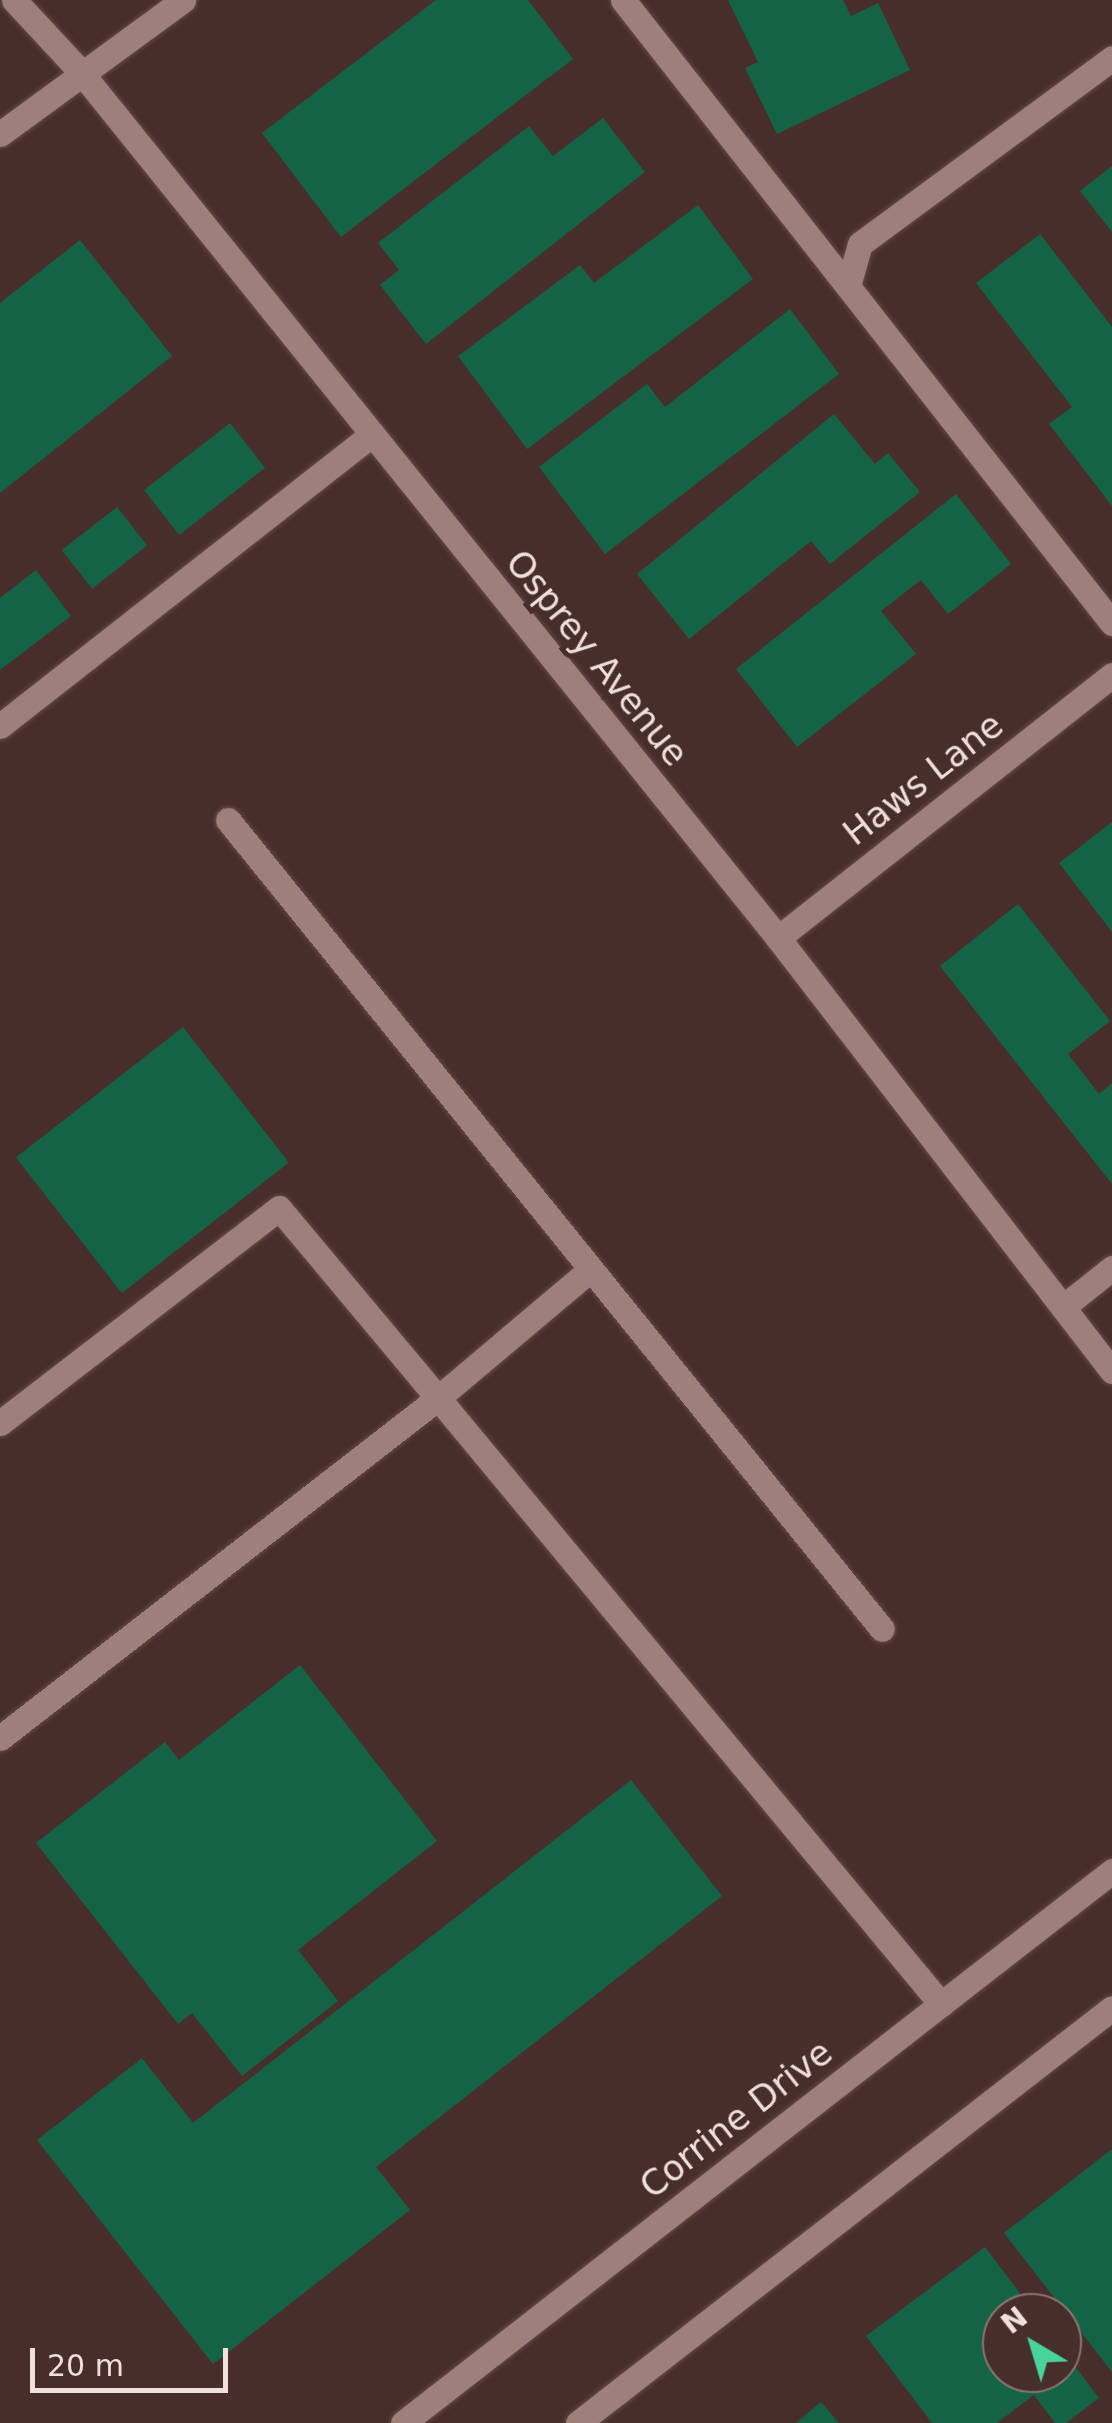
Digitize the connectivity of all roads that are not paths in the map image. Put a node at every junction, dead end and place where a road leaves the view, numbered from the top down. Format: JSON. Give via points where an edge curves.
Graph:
{"nodes":[{"id":1,"x":14,"y":0,"type":"edge"},
{"id":2,"x":183,"y":0,"type":"edge"},
{"id":3,"x":624,"y":0,"type":"edge"},
{"id":4,"x":1112,"y":58,"type":"edge"},
{"id":5,"x":80,"y":71,"type":"junction"},
{"id":6,"x":0,"y":134,"type":"edge"},
{"id":7,"x":848,"y":286,"type":"junction"},
{"id":8,"x":372,"y":434,"type":"junction"},
{"id":9,"x":1112,"y":623,"type":"edge"},
{"id":10,"x":1112,"y":675,"type":"edge"},
{"id":11,"x":0,"y":726,"type":"edge"},
{"id":12,"x":228,"y":820,"type":"dead end"},
{"id":13,"x":778,"y":938,"type":"junction"},
{"id":14,"x":1112,"y":1268,"type":"edge"},
{"id":15,"x":591,"y":1269,"type":"junction"},
{"id":16,"x":1063,"y":1308,"type":"junction"},
{"id":17,"x":1112,"y":1371,"type":"edge"},
{"id":18,"x":438,"y":1398,"type":"junction"},
{"id":19,"x":0,"y":1423,"type":"edge"},
{"id":20,"x":882,"y":1629,"type":"dead end"},
{"id":21,"x":0,"y":1738,"type":"edge"},
{"id":22,"x":1112,"y":1871,"type":"edge"},
{"id":23,"x":941,"y":2004,"type":"junction"},
{"id":24,"x":1112,"y":2008,"type":"edge"},
{"id":25,"x":403,"y":2423,"type":"edge"},
{"id":26,"x":578,"y":2423,"type":"edge"}],
"edges":[{"from":1,"to":5,"type":"street","name":"Osprey Avenue"},
{"from":2,"to":5,"type":"street"},
{"from":3,"to":7,"type":"street"},
{"from":4,"to":7,"type":"street","via":[[860,244]]},
{"from":5,"to":6,"type":"street"},
{"from":5,"to":8,"type":"street","name":"Osprey Avenue"},
{"from":7,"to":9,"type":"street"},
{"from":8,"to":11,"type":"street"},
{"from":8,"to":13,"type":"street","name":"Osprey Avenue"},
{"from":10,"to":13,"type":"street","name":"Haws Lane"},
{"from":12,"to":15,"type":"street"},
{"from":13,"to":16,"type":"street","name":"Osprey Avenue"},
{"from":14,"to":16,"type":"street"},
{"from":15,"to":18,"type":"street"},
{"from":15,"to":20,"type":"street"},
{"from":16,"to":17,"type":"street","name":"Osprey Avenue"},
{"from":18,"to":19,"type":"street","via":[[278,1208]]},
{"from":18,"to":21,"type":"street"},
{"from":18,"to":23,"type":"street"},
{"from":22,"to":23,"type":"street","name":"Corrine Drive"},
{"from":23,"to":25,"type":"street","name":"Corrine Drive"},
{"from":24,"to":26,"type":"street"}]}
